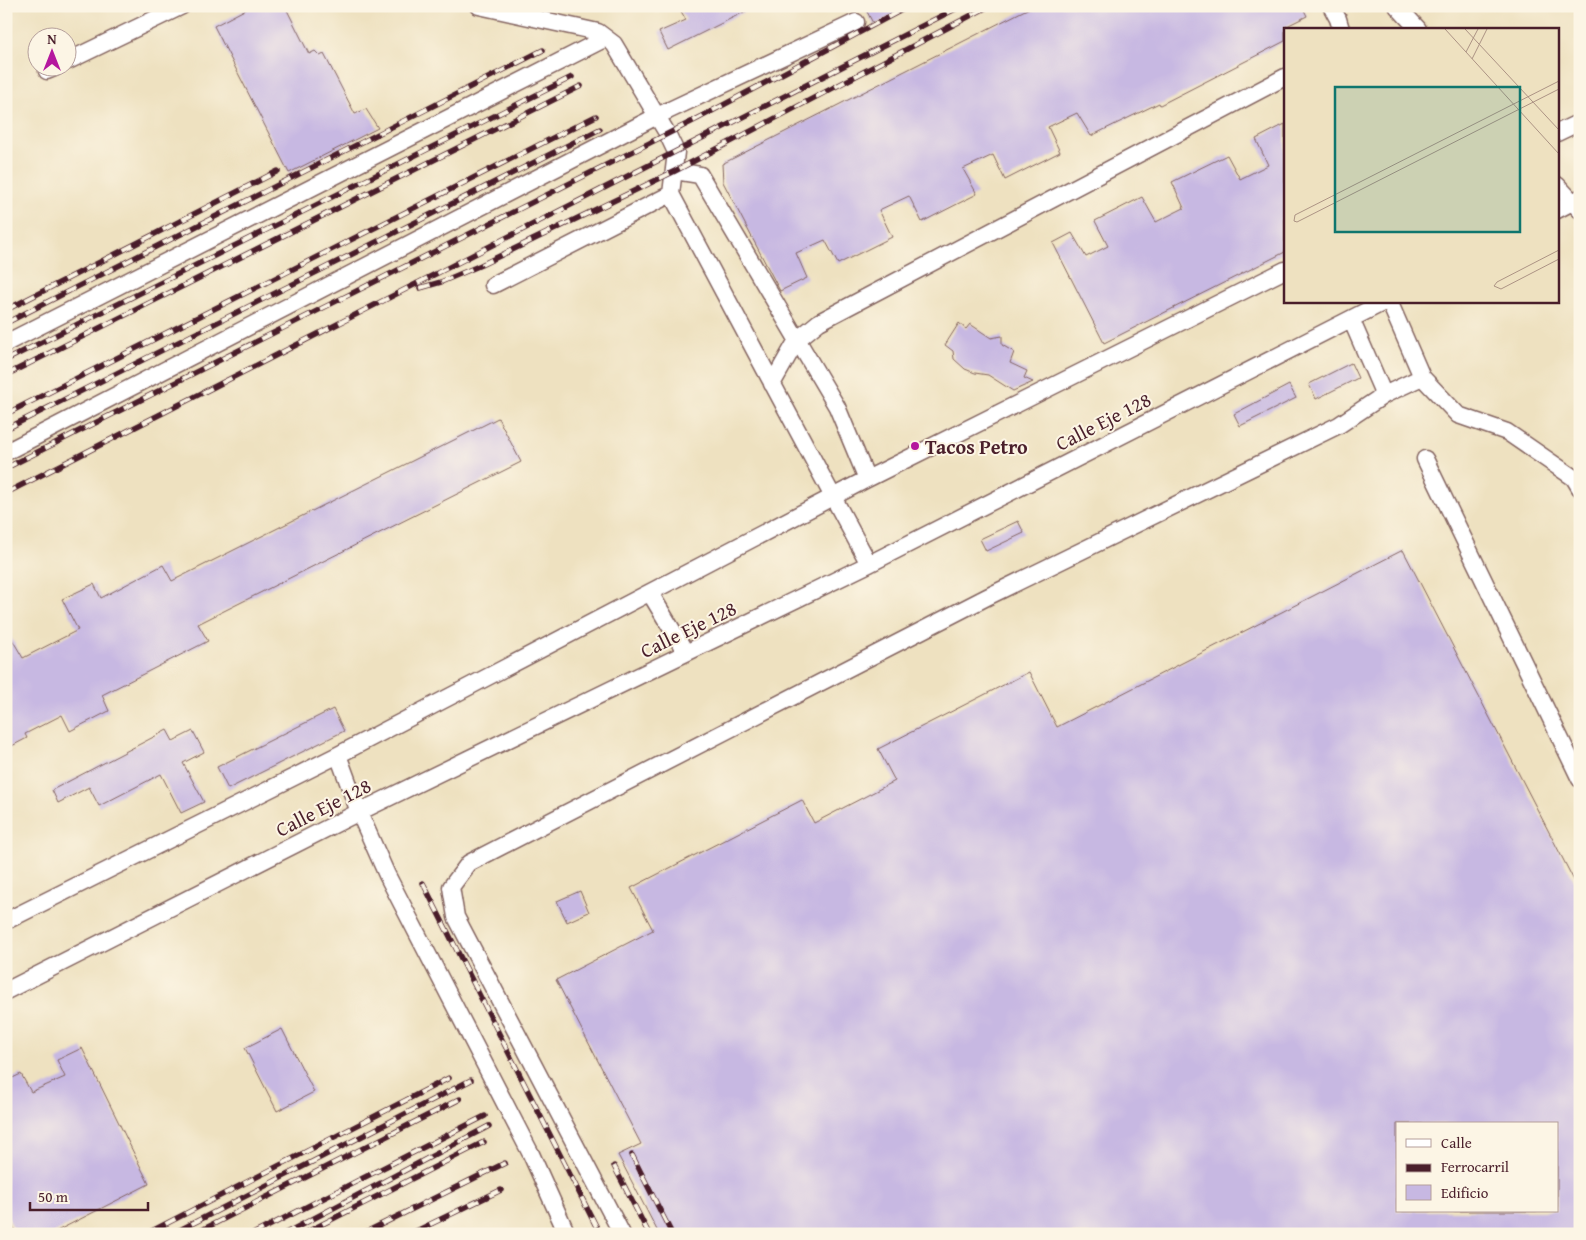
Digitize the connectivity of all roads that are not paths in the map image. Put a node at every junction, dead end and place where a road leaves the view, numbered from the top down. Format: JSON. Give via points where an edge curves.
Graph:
{"nodes":[{"id":1,"x":182,"y":6,"type":"edge"},
{"id":2,"x":479,"y":6,"type":"edge"},
{"id":3,"x":1331,"y":6,"type":"edge"},
{"id":4,"x":1397,"y":6,"type":"edge"},
{"id":5,"x":856,"y":22,"type":"dead end"},
{"id":6,"x":1341,"y":28,"type":"edge"},
{"id":7,"x":1417,"y":28,"type":"edge"},
{"id":8,"x":606,"y":38,"type":"junction"},
{"id":9,"x":78,"y":56,"type":"edge"},
{"id":10,"x":1284,"y":78,"type":"edge"},
{"id":11,"x":657,"y":116,"type":"junction"},
{"id":12,"x":1580,"y":122,"type":"edge"},
{"id":13,"x":1558,"y":133,"type":"edge"},
{"id":14,"x":675,"y":171,"type":"junction"},
{"id":15,"x":1558,"y":186,"type":"edge"},
{"id":16,"x":671,"y":194,"type":"junction"},
{"id":17,"x":1577,"y":204,"type":"edge"},
{"id":18,"x":1558,"y":210,"type":"edge"},
{"id":19,"x":1284,"y":270,"type":"edge"},
{"id":20,"x":493,"y":284,"type":"dead end"},
{"id":21,"x":1383,"y":302,"type":"edge"},
{"id":22,"x":1387,"y":302,"type":"edge"},
{"id":23,"x":1367,"y":306,"type":"edge"},
{"id":24,"x":1351,"y":320,"type":"junction"},
{"id":25,"x":797,"y":340,"type":"junction"},
{"id":26,"x":6,"y":343,"type":"edge"},
{"id":27,"x":1422,"y":377,"type":"junction"},
{"id":28,"x":772,"y":384,"type":"junction"},
{"id":29,"x":1384,"y":395,"type":"junction"},
{"id":30,"x":6,"y":452,"type":"edge"},
{"id":31,"x":1425,"y":459,"type":"dead end"},
{"id":32,"x":866,"y":479,"type":"junction"},
{"id":33,"x":1580,"y":488,"type":"edge"},
{"id":34,"x":834,"y":497,"type":"junction"},
{"id":35,"x":869,"y":564,"type":"junction"},
{"id":36,"x":650,"y":593,"type":"junction"},
{"id":37,"x":686,"y":653,"type":"junction"},
{"id":38,"x":338,"y":755,"type":"junction"},
{"id":39,"x":1580,"y":779,"type":"edge"},
{"id":40,"x":359,"y":812,"type":"junction"},
{"id":41,"x":6,"y":921,"type":"edge"},
{"id":42,"x":6,"y":991,"type":"edge"},
{"id":43,"x":567,"y":1234,"type":"edge"},
{"id":44,"x":622,"y":1234,"type":"edge"}],
"edges":[{"from":1,"to":9,"type":"street"},
{"from":2,"to":8,"type":"street","via":[[598,32]]},
{"from":3,"to":6,"type":"street"},
{"from":4,"to":7,"type":"street"},
{"from":5,"to":11,"type":"street"},
{"from":8,"to":11,"type":"street","via":[[614,44]]},
{"from":8,"to":26,"type":"street"},
{"from":10,"to":25,"type":"street","via":[[819,322]]},
{"from":11,"to":14,"type":"street","via":[[676,152]]},
{"from":11,"to":30,"type":"street"},
{"from":12,"to":13,"type":"street"},
{"from":14,"to":16,"type":"street"},
{"from":14,"to":25,"type":"street","via":[[700,175]]},
{"from":15,"to":17,"type":"street"},
{"from":16,"to":20,"type":"street"},
{"from":16,"to":28,"type":"street"},
{"from":17,"to":18,"type":"street"},
{"from":19,"to":32,"type":"street","name":"Calle Eje 128"},
{"from":21,"to":23,"type":"street","name":"Calle Eje 128"},
{"from":22,"to":27,"type":"street"},
{"from":23,"to":24,"type":"street","name":"Calle Eje 128"},
{"from":24,"to":29,"type":"street"},
{"from":24,"to":35,"type":"street","name":"Calle Eje 128"},
{"from":25,"to":28,"type":"street"},
{"from":25,"to":32,"type":"street","via":[[837,407]]},
{"from":27,"to":29,"type":"street"},
{"from":27,"to":33,"type":"street","via":[[1458,415],[1507,432],[1574,478]]},
{"from":28,"to":34,"type":"street"},
{"from":29,"to":44,"type":"street","via":[[1339,425],[987,597],[468,863],[451,887],[456,917]]},
{"from":31,"to":39,"type":"street"},
{"from":32,"to":34,"type":"street","name":"Calle Eje 128"},
{"from":34,"to":35,"type":"street"},
{"from":34,"to":36,"type":"street","name":"Calle Eje 128"},
{"from":35,"to":37,"type":"street","name":"Calle Eje 128"},
{"from":36,"to":37,"type":"street"},
{"from":36,"to":38,"type":"street","name":"Calle Eje 128"},
{"from":37,"to":40,"type":"street","name":"Calle Eje 128"},
{"from":38,"to":40,"type":"street"},
{"from":38,"to":41,"type":"street","name":"Calle Eje 128"},
{"from":40,"to":42,"type":"street","name":"Calle Eje 128"},
{"from":40,"to":43,"type":"street","via":[[387,875],[531,1154]]}]}
